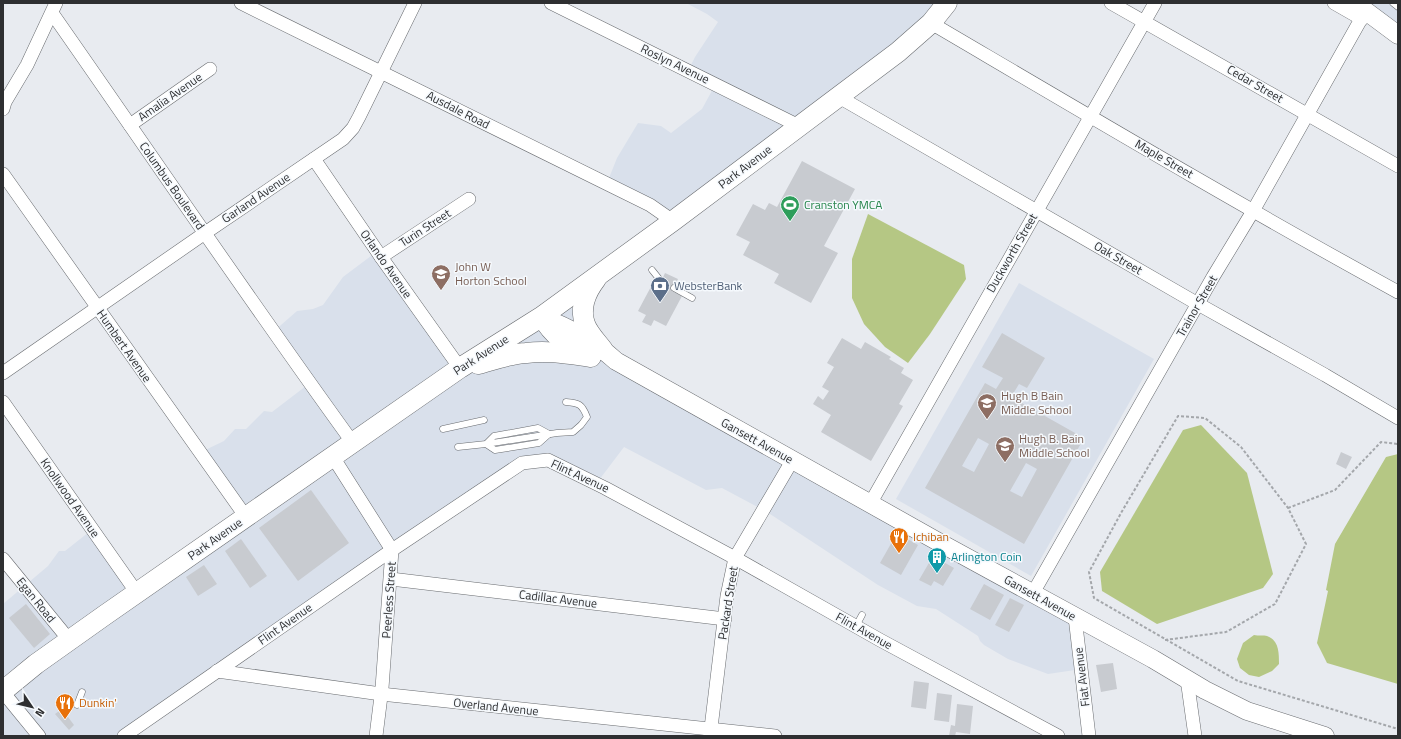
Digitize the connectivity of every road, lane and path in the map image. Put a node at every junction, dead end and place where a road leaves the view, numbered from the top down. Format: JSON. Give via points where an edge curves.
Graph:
{"nodes":[{"id":1,"x":241,"y":3,"type":"edge"},
{"id":2,"x":415,"y":3,"type":"edge"},
{"id":3,"x":551,"y":3,"type":"edge"},
{"id":4,"x":947,"y":3,"type":"edge"},
{"id":5,"x":1111,"y":3,"type":"edge"},
{"id":6,"x":1155,"y":3,"type":"edge"},
{"id":7,"x":1334,"y":3,"type":"edge"},
{"id":8,"x":1393,"y":3,"type":"edge"},
{"id":9,"x":1398,"y":7,"type":"edge"},
{"id":10,"x":54,"y":8,"type":"edge"},
{"id":11,"x":1363,"y":11,"type":"edge"},
{"id":12,"x":1145,"y":21,"type":"junction"},
{"id":13,"x":931,"y":23,"type":"junction"},
{"id":14,"x":1398,"y":35,"type":"edge"},
{"id":15,"x":210,"y":69,"type":"dead end"},
{"id":16,"x":380,"y":72,"type":"junction"},
{"id":17,"x":839,"y":97,"type":"junction"},
{"id":18,"x":4,"y":104,"type":"edge"},
{"id":19,"x":1307,"y":114,"type":"junction"},
{"id":20,"x":1090,"y":118,"type":"junction"},
{"id":21,"x":130,"y":125,"type":"junction"},
{"id":22,"x":799,"y":126,"type":"junction"},
{"id":23,"x":314,"y":159,"type":"junction"},
{"id":24,"x":1398,"y":166,"type":"edge"},
{"id":25,"x":3,"y":174,"type":"edge"},
{"id":26,"x":469,"y":199,"type":"dead end"},
{"id":27,"x":1036,"y":211,"type":"junction"},
{"id":28,"x":1253,"y":211,"type":"junction"},
{"id":29,"x":673,"y":221,"type":"junction"},
{"id":30,"x":205,"y":233,"type":"junction"},
{"id":31,"x":381,"y":257,"type":"junction"},
{"id":32,"x":652,"y":270,"type":"dead end"},
{"id":33,"x":600,"y":274,"type":"junction"},
{"id":34,"x":660,"y":280,"type":"dead end"},
{"id":35,"x":674,"y":288,"type":"dead end"},
{"id":36,"x":1398,"y":292,"type":"edge"},
{"id":37,"x":692,"y":298,"type":"dead end"},
{"id":38,"x":1198,"y":304,"type":"junction"},
{"id":39,"x":97,"y":308,"type":"junction"},
{"id":40,"x":541,"y":316,"type":"junction"},
{"id":41,"x":603,"y":356,"type":"junction"},
{"id":42,"x":460,"y":368,"type":"junction"},
{"id":43,"x":3,"y":373,"type":"edge"},
{"id":44,"x":3,"y":402,"type":"edge"},
{"id":45,"x":566,"y":402,"type":"dead end"},
{"id":46,"x":1398,"y":418,"type":"edge"},
{"id":47,"x":484,"y":420,"type":"dead end"},
{"id":48,"x":443,"y":428,"type":"dead end"},
{"id":49,"x":353,"y":443,"type":"junction"},
{"id":50,"x":1398,"y":444,"type":"edge"},
{"id":51,"x":458,"y":447,"type":"dead end"},
{"id":52,"x":333,"y":457,"type":"junction"},
{"id":53,"x":792,"y":461,"type":"junction"},
{"id":54,"x":870,"y":504,"type":"junction"},
{"id":55,"x":1288,"y":508,"type":"junction"},
{"id":56,"x":246,"y":517,"type":"junction"},
{"id":57,"x":392,"y":550,"type":"junction"},
{"id":58,"x":735,"y":558,"type":"junction"},
{"id":59,"x":3,"y":559,"type":"edge"},
{"id":60,"x":390,"y":579,"type":"junction"},
{"id":61,"x":137,"y":593,"type":"junction"},
{"id":62,"x":1033,"y":593,"type":"junction"},
{"id":63,"x":1075,"y":617,"type":"junction"},
{"id":64,"x":725,"y":619,"type":"junction"},
{"id":65,"x":1165,"y":640,"type":"junction"},
{"id":66,"x":70,"y":641,"type":"junction"},
{"id":67,"x":217,"y":671,"type":"junction"},
{"id":68,"x":1187,"y":679,"type":"junction"},
{"id":69,"x":3,"y":691,"type":"edge"},
{"id":70,"x":82,"y":692,"type":"dead end"},
{"id":71,"x":381,"y":694,"type":"junction"},
{"id":72,"x":77,"y":705,"type":"dead end"},
{"id":73,"x":1398,"y":729,"type":"edge"},
{"id":74,"x":711,"y":733,"type":"edge"},
{"id":75,"x":1305,"y":733,"type":"edge"},
{"id":76,"x":39,"y":736,"type":"edge"},
{"id":77,"x":124,"y":736,"type":"edge"},
{"id":78,"x":376,"y":736,"type":"edge"},
{"id":79,"x":775,"y":736,"type":"edge"},
{"id":80,"x":1058,"y":736,"type":"edge"},
{"id":81,"x":1089,"y":736,"type":"edge"},
{"id":82,"x":1195,"y":736,"type":"edge"},
{"id":83,"x":1325,"y":736,"type":"edge"}],
"edges":[{"from":1,"to":16,"type":"street","name":"Ausdale Road"},
{"from":2,"to":16,"type":"street","name":"Garland Avenue"},
{"from":3,"to":22,"type":"street","name":"Roslyn Avenue"},
{"from":4,"to":13,"type":"main road","name":"Park Avenue"},
{"from":5,"to":12,"type":"street","name":"Cedar Street"},
{"from":6,"to":12,"type":"street","name":"Duckworth Street"},
{"from":7,"to":11,"type":"street"},
{"from":8,"to":9,"type":"lane"},
{"from":10,"to":18,"type":"street","name":"Columbus Boulevard","via":[[27,65]]},
{"from":10,"to":21,"type":"street","name":"Columbus Boulevard"},
{"from":11,"to":14,"type":"main road"},
{"from":11,"to":19,"type":"street","name":"Trainor Street"},
{"from":12,"to":19,"type":"street","name":"Cedar Street"},
{"from":12,"to":20,"type":"street","name":"Duckworth Street"},
{"from":13,"to":17,"type":"main road","name":"Park Avenue"},
{"from":13,"to":20,"type":"street","name":"Maple Street"},
{"from":15,"to":21,"type":"street","name":"Amalia Avenue"},
{"from":16,"to":23,"type":"street","name":"Garland Avenue","via":[[353,128],[343,139]]},
{"from":16,"to":29,"type":"street","name":"Ausdale Road","via":[[650,205]]},
{"from":17,"to":22,"type":"main road","name":"Park Avenue"},
{"from":17,"to":27,"type":"street","name":"Oak Street"},
{"from":19,"to":24,"type":"street","name":"Cedar Street"},
{"from":19,"to":28,"type":"street","name":"Trainor Street"},
{"from":20,"to":27,"type":"street","name":"Duckworth Street"},
{"from":20,"to":28,"type":"street","name":"Maple Street"},
{"from":21,"to":30,"type":"street","name":"Columbus Boulevard"},
{"from":22,"to":29,"type":"main road","name":"Park Avenue"},
{"from":23,"to":30,"type":"street","name":"Garland Avenue"},
{"from":23,"to":31,"type":"street","name":"Orlando Avenue"},
{"from":25,"to":39,"type":"street","name":"Humbert Avenue"},
{"from":26,"to":31,"type":"street","name":"Turin Street"},
{"from":27,"to":38,"type":"street","name":"Oak Street"},
{"from":27,"to":54,"type":"street","name":"Duckworth Street"},
{"from":28,"to":36,"type":"street","name":"Maple Street"},
{"from":28,"to":38,"type":"street","name":"Trainor Street"},
{"from":29,"to":33,"type":"main road","name":"Park Avenue"},
{"from":30,"to":39,"type":"street","name":"Garland Avenue"},
{"from":30,"to":49,"type":"street","name":"Columbus Boulevard","via":[[275,336]]},
{"from":31,"to":42,"type":"street","name":"Orlando Avenue"},
{"from":32,"to":34,"type":"lane"},
{"from":33,"to":40,"type":"main road","name":"Park Avenue"},
{"from":33,"to":41,"type":"main road","via":[[583,302],[585,324]]},
{"from":35,"to":37,"type":"lane"},
{"from":38,"to":46,"type":"street","name":"Oak Street"},
{"from":38,"to":62,"type":"street","name":"Trainor Street"},
{"from":39,"to":43,"type":"street","name":"Garland Avenue"},
{"from":39,"to":56,"type":"street","name":"Humbert Avenue"},
{"from":40,"to":41,"type":"main road","name":"Gansett Avenue","via":[[568,328]]},
{"from":40,"to":42,"type":"main road","name":"Park Avenue"},
{"from":41,"to":42,"type":"main road","via":[[527,352]]},
{"from":41,"to":53,"type":"main road","name":"Gansett Avenue"},
{"from":42,"to":49,"type":"main road","name":"Park Avenue"},
{"from":44,"to":61,"type":"street","name":"Knollwood Avenue"},
{"from":45,"to":51,"type":"lane","via":[[578,403],[587,417],[573,432]]},
{"from":47,"to":48,"type":"lane"},
{"from":49,"to":52,"type":"main road","name":"Park Avenue"},
{"from":50,"to":55,"type":"path","via":[[1381,442],[1335,490]]},
{"from":52,"to":56,"type":"main road","name":"Park Avenue"},
{"from":52,"to":57,"type":"street","name":"Peerless Street"},
{"from":53,"to":54,"type":"main road","name":"Gansett Avenue"},
{"from":53,"to":58,"type":"street","name":"Packard Street"},
{"from":54,"to":62,"type":"main road","name":"Gansett Avenue","via":[[891,519]]},
{"from":55,"to":65,"type":"path","via":[[1306,544],[1276,604],[1226,632]]},
{"from":55,"to":65,"type":"path","via":[[1241,447],[1205,418],[1178,416],[1089,572],[1094,598]]},
{"from":56,"to":61,"type":"main road","name":"Park Avenue"},
{"from":57,"to":58,"type":"street","name":"Flint Avenue","via":[[522,463],[548,460]]},
{"from":57,"to":60,"type":"street","name":"Peerless Street"},
{"from":57,"to":67,"type":"street","name":"Flint Avenue"},
{"from":58,"to":64,"type":"street","name":"Packard Street","via":[[726,596]]},
{"from":58,"to":80,"type":"street","name":"Flint Avenue","via":[[859,621],[999,706]]},
{"from":59,"to":66,"type":"street","name":"Egan Road"},
{"from":60,"to":64,"type":"street","name":"Cadillac Avenue"},
{"from":60,"to":71,"type":"street","name":"Peerless Street"},
{"from":61,"to":66,"type":"main road","name":"Park Avenue"},
{"from":62,"to":63,"type":"main road","name":"Gansett Avenue"},
{"from":63,"to":68,"type":"main road","name":"Gansett Avenue"},
{"from":63,"to":81,"type":"street","name":"Fiat Avenue"},
{"from":64,"to":74,"type":"street","name":"Packard Street"},
{"from":65,"to":73,"type":"path","via":[[1238,682]]},
{"from":66,"to":69,"type":"main road","name":"Park Avenue"},
{"from":67,"to":71,"type":"street","name":"Overland Avenue"},
{"from":67,"to":77,"type":"street","name":"Flint Avenue"},
{"from":68,"to":75,"type":"main road","name":"Gansett Avenue","via":[[1247,711]]},
{"from":68,"to":82,"type":"street"},
{"from":69,"to":76,"type":"street"},
{"from":70,"to":72,"type":"lane"},
{"from":71,"to":74,"type":"street","name":"Overland Avenue"},
{"from":71,"to":78,"type":"street","name":"Peerless Street"},
{"from":74,"to":79,"type":"street","name":"Overland Avenue"},
{"from":75,"to":83,"type":"main road","name":"Gansett Avenue"}]}
